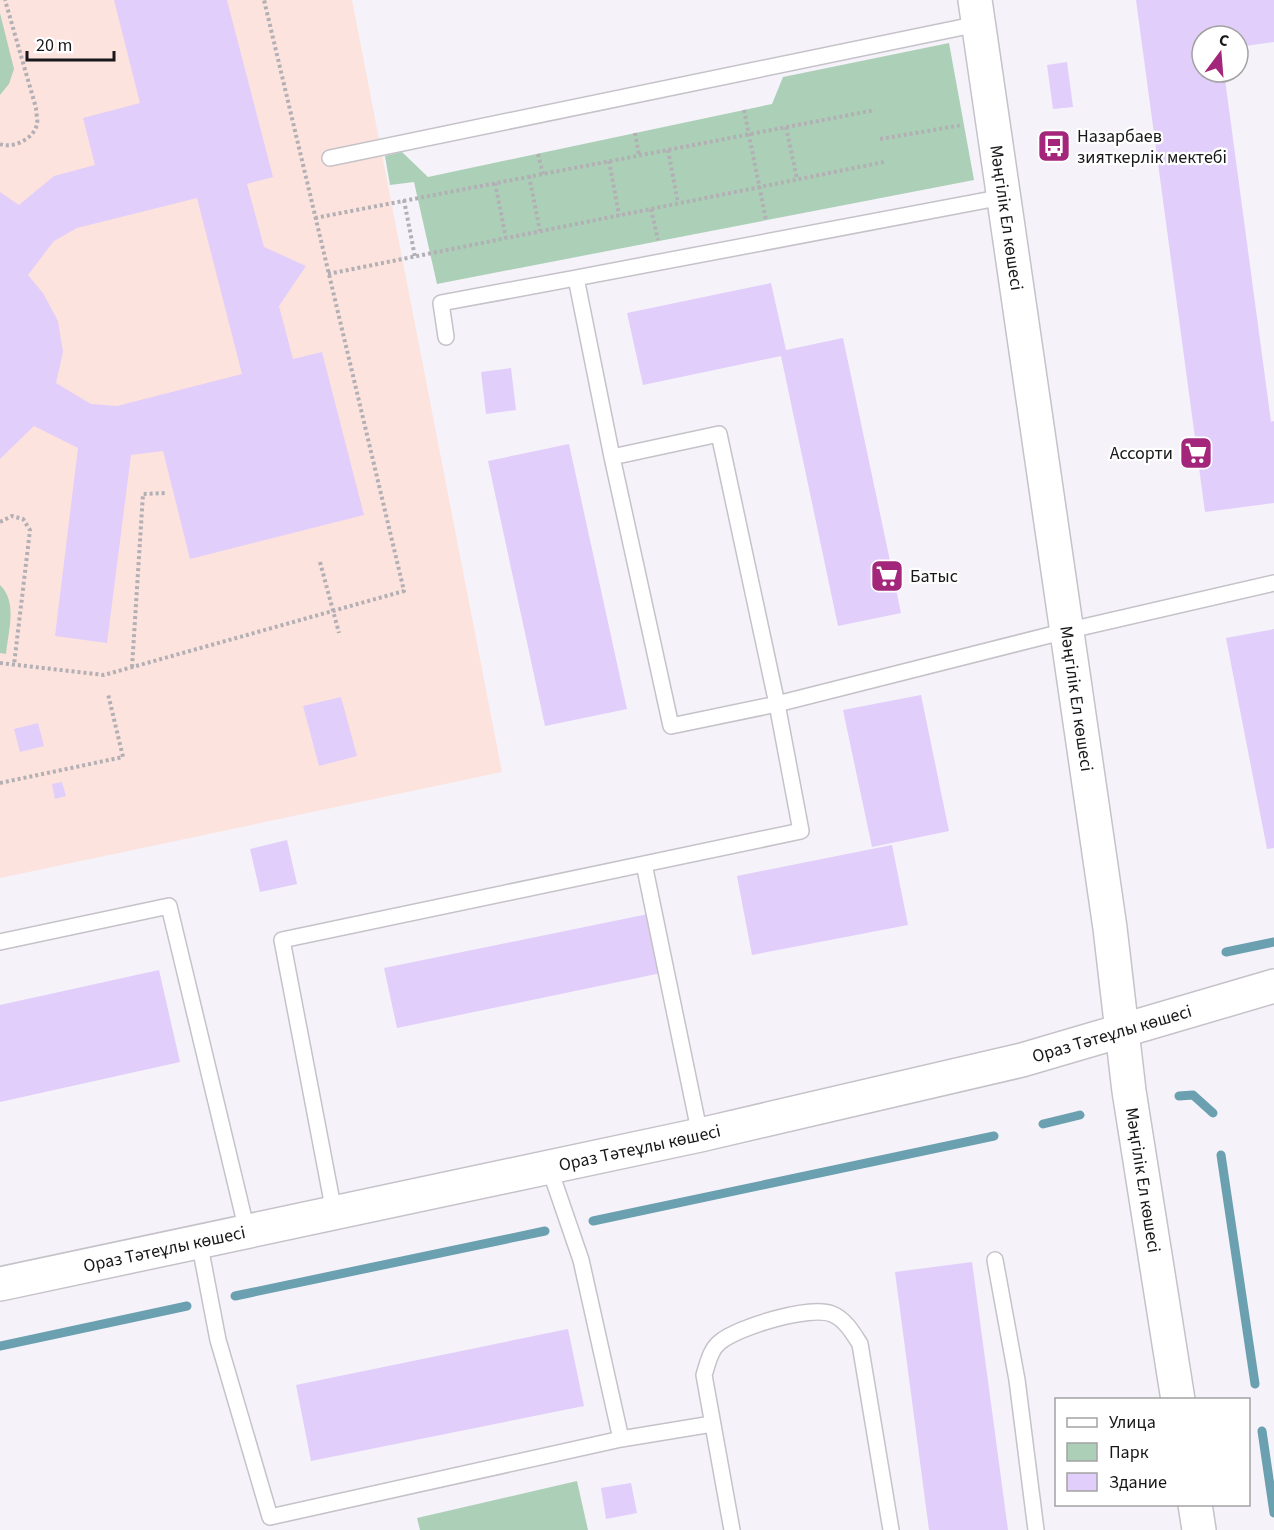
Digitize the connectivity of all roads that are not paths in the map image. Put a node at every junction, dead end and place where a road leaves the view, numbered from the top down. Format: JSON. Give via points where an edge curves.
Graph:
{"nodes":[{"id":1,"x":977,"y":12,"type":"edge"},
{"id":2,"x":330,"y":158,"type":"dead end"},
{"id":3,"x":1003,"y":197,"type":"junction"},
{"id":4,"x":576,"y":278,"type":"junction"},
{"id":5,"x":446,"y":337,"type":"dead end"},
{"id":6,"x":612,"y":457,"type":"junction"},
{"id":7,"x":1274,"y":582,"type":"edge"},
{"id":8,"x":1066,"y":631,"type":"junction"},
{"id":9,"x":777,"y":704,"type":"junction"},
{"id":10,"x":644,"y":864,"type":"junction"},
{"id":11,"x":0,"y":942,"type":"edge"},
{"id":12,"x":1274,"y":986,"type":"edge"},
{"id":13,"x":1121,"y":1032,"type":"junction"},
{"id":14,"x":700,"y":1135,"type":"junction"},
{"id":15,"x":549,"y":1167,"type":"junction"},
{"id":16,"x":334,"y":1212,"type":"junction"},
{"id":17,"x":247,"y":1231,"type":"junction"},
{"id":18,"x":199,"y":1241,"type":"junction"},
{"id":19,"x":995,"y":1260,"type":"dead end"},
{"id":20,"x":0,"y":1284,"type":"edge"},
{"id":21,"x":1179,"y":1398,"type":"edge"},
{"id":22,"x":712,"y":1424,"type":"junction"},
{"id":23,"x":621,"y":1439,"type":"junction"},
{"id":24,"x":1195,"y":1506,"type":"edge"},
{"id":25,"x":732,"y":1530,"type":"edge"},
{"id":26,"x":891,"y":1530,"type":"edge"},
{"id":27,"x":1036,"y":1530,"type":"edge"},
{"id":28,"x":1199,"y":1530,"type":"edge"}],
"edges":[{"from":1,"to":2,"type":"lane"},
{"from":1,"to":3,"type":"street","name":"Мәңгілік Ел көшесі"},
{"from":3,"to":4,"type":"lane"},
{"from":3,"to":8,"type":"street","name":"Мәңгілік Ел көшесі"},
{"from":4,"to":5,"type":"lane","via":[[441,303]]},
{"from":4,"to":6,"type":"lane"},
{"from":6,"to":9,"type":"lane","via":[[671,726]]},
{"from":6,"to":9,"type":"lane","via":[[719,434]]},
{"from":7,"to":8,"type":"lane"},
{"from":8,"to":9,"type":"lane"},
{"from":8,"to":13,"type":"street","name":"Мәңгілік Ел көшесі","via":[[1111,934]]},
{"from":9,"to":10,"type":"lane","via":[[801,831]]},
{"from":10,"to":14,"type":"lane"},
{"from":10,"to":16,"type":"lane","via":[[282,940]]},
{"from":11,"to":17,"type":"lane","via":[[169,906]]},
{"from":12,"to":13,"type":"street","name":"Ораз Тәтеұлы көшесі"},
{"from":13,"to":14,"type":"street","name":"Ораз Тәтеұлы көшесі","via":[[1022,1060]]},
{"from":13,"to":21,"type":"street","name":"Мәңгілік Ел көшесі"},
{"from":14,"to":15,"type":"street","name":"Ораз Тәтеұлы көшесі"},
{"from":15,"to":16,"type":"street","name":"Ораз Тәтеұлы көшесі"},
{"from":15,"to":23,"type":"lane","via":[[581,1260]]},
{"from":16,"to":17,"type":"street","name":"Ораз Тәтеұлы көшесі"},
{"from":17,"to":18,"type":"street","name":"Ораз Тәтеұлы көшесі"},
{"from":18,"to":20,"type":"street","name":"Ораз Тәтеұлы көшесі"},
{"from":18,"to":23,"type":"lane","via":[[218,1340],[270,1517]]},
{"from":19,"to":27,"type":"lane","via":[[1017,1380]]},
{"from":22,"to":23,"type":"lane"},
{"from":22,"to":25,"type":"lane"},
{"from":22,"to":26,"type":"lane","via":[[704,1375],[710,1353],[721,1341],[758,1323],[816,1312],[832,1314],[848,1326],[860,1344]]},
{"from":24,"to":28,"type":"street"}]}
